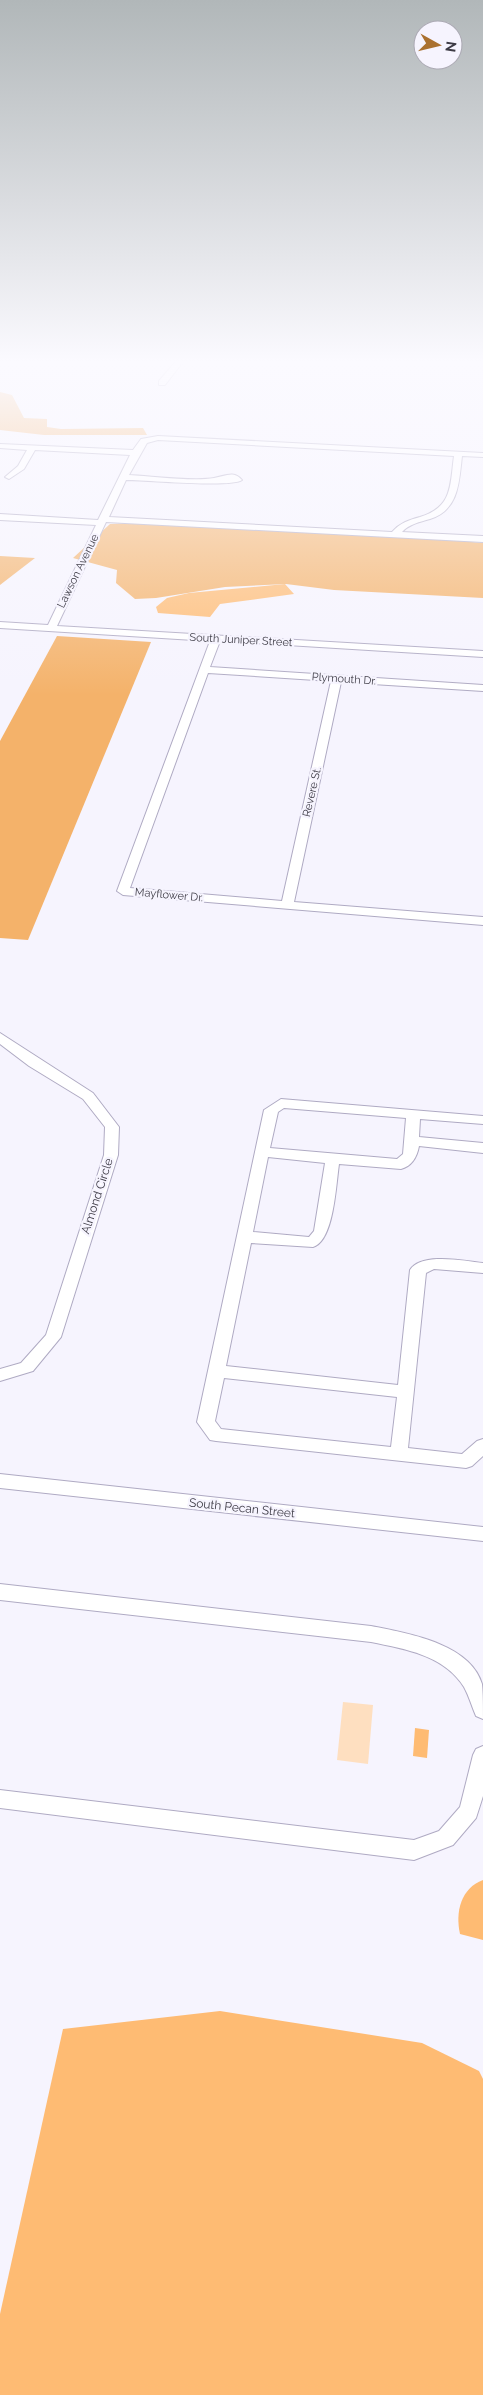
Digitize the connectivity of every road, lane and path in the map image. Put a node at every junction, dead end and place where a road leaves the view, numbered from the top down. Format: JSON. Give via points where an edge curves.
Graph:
{"nodes":[{"id":1,"x":16,"y":471,"type":"edge"},
{"id":2,"x":128,"y":471,"type":"edge"},
{"id":3,"x":455,"y":471,"type":"edge"},
{"id":4,"x":9,"y":477,"type":"dead end"},
{"id":5,"x":125,"y":477,"type":"junction"},
{"id":6,"x":213,"y":481,"type":"dead end"},
{"id":7,"x":0,"y":517,"type":"edge"},
{"id":8,"x":103,"y":521,"type":"junction"},
{"id":9,"x":395,"y":534,"type":"junction"},
{"id":10,"x":483,"y":539,"type":"edge"},
{"id":11,"x":0,"y":625,"type":"edge"},
{"id":12,"x":51,"y":628,"type":"junction"},
{"id":13,"x":216,"y":638,"type":"junction"},
{"id":14,"x":483,"y":654,"type":"edge"},
{"id":15,"x":204,"y":670,"type":"junction"},
{"id":16,"x":337,"y":679,"type":"junction"},
{"id":17,"x":483,"y":688,"type":"edge"},
{"id":18,"x":287,"y":904,"type":"junction"},
{"id":19,"x":483,"y":921,"type":"edge"},
{"id":20,"x":0,"y":1037,"type":"edge"},
{"id":21,"x":413,"y":1114,"type":"junction"},
{"id":22,"x":483,"y":1120,"type":"edge"},
{"id":23,"x":412,"y":1141,"type":"junction"},
{"id":24,"x":483,"y":1148,"type":"edge"},
{"id":25,"x":262,"y":1152,"type":"junction"},
{"id":26,"x":333,"y":1159,"type":"junction"},
{"id":27,"x":245,"y":1237,"type":"junction"},
{"id":28,"x":483,"y":1268,"type":"edge"},
{"id":29,"x":217,"y":1371,"type":"junction"},
{"id":30,"x":0,"y":1375,"type":"edge"},
{"id":31,"x":405,"y":1392,"type":"junction"},
{"id":32,"x":483,"y":1446,"type":"edge"},
{"id":33,"x":399,"y":1455,"type":"junction"},
{"id":34,"x":0,"y":1481,"type":"edge"},
{"id":35,"x":483,"y":1534,"type":"edge"},
{"id":36,"x":0,"y":1592,"type":"edge"},
{"id":37,"x":483,"y":1710,"type":"edge"},
{"id":38,"x":483,"y":1755,"type":"edge"},
{"id":39,"x":0,"y":1799,"type":"edge"}],
"edges":[{"from":1,"to":4,"type":"street"},
{"from":2,"to":5,"type":"street","name":"Lawson Avenue"},
{"from":3,"to":9,"type":"street","via":[[450,502],[440,513],[406,524]]},
{"from":5,"to":6,"type":"street"},
{"from":5,"to":8,"type":"street","name":"Lawson Avenue"},
{"from":7,"to":8,"type":"street"},
{"from":8,"to":9,"type":"street"},
{"from":8,"to":12,"type":"street","name":"Lawson Avenue"},
{"from":9,"to":10,"type":"street"},
{"from":11,"to":12,"type":"street","name":"South Juniper Street"},
{"from":12,"to":13,"type":"street","name":"South Juniper Street"},
{"from":13,"to":14,"type":"street","name":"South Juniper Street"},
{"from":13,"to":15,"type":"street","name":"Mayflower Dr."},
{"from":15,"to":16,"type":"street","name":"Plymouth Dr."},
{"from":15,"to":18,"type":"street","name":"Mayflower Dr.","via":[[123,891]]},
{"from":16,"to":17,"type":"street","name":"Plymouth Dr."},
{"from":16,"to":18,"type":"street","name":"Revere St."},
{"from":18,"to":19,"type":"street","name":"Mayflower Dr."},
{"from":20,"to":30,"type":"street","name":"Almond Circle","via":[[34,1063],[88,1096],[112,1126],[111,1156],[53,1337],[27,1367]]},
{"from":21,"to":22,"type":"street"},
{"from":21,"to":23,"type":"street"},
{"from":21,"to":25,"type":"street","via":[[281,1103],[271,1110]]},
{"from":23,"to":24,"type":"street"},
{"from":23,"to":26,"type":"street","via":[[410,1156],[401,1164]]},
{"from":25,"to":26,"type":"street"},
{"from":25,"to":27,"type":"street"},
{"from":26,"to":27,"type":"street","via":[[321,1232],[313,1242]]},
{"from":27,"to":29,"type":"street"},
{"from":28,"to":31,"type":"street","via":[[432,1264],[418,1270]]},
{"from":29,"to":31,"type":"street"},
{"from":29,"to":33,"type":"street","via":[[206,1422],[216,1435]]},
{"from":31,"to":33,"type":"street"},
{"from":32,"to":33,"type":"street","via":[[466,1461]]},
{"from":34,"to":35,"type":"street","name":"South Pecan Street"},
{"from":36,"to":37,"type":"street","via":[[371,1634],[416,1644],[446,1656],[470,1679]]},
{"from":38,"to":39,"type":"street","via":[[469,1811],[446,1838],[414,1850]]}]}
